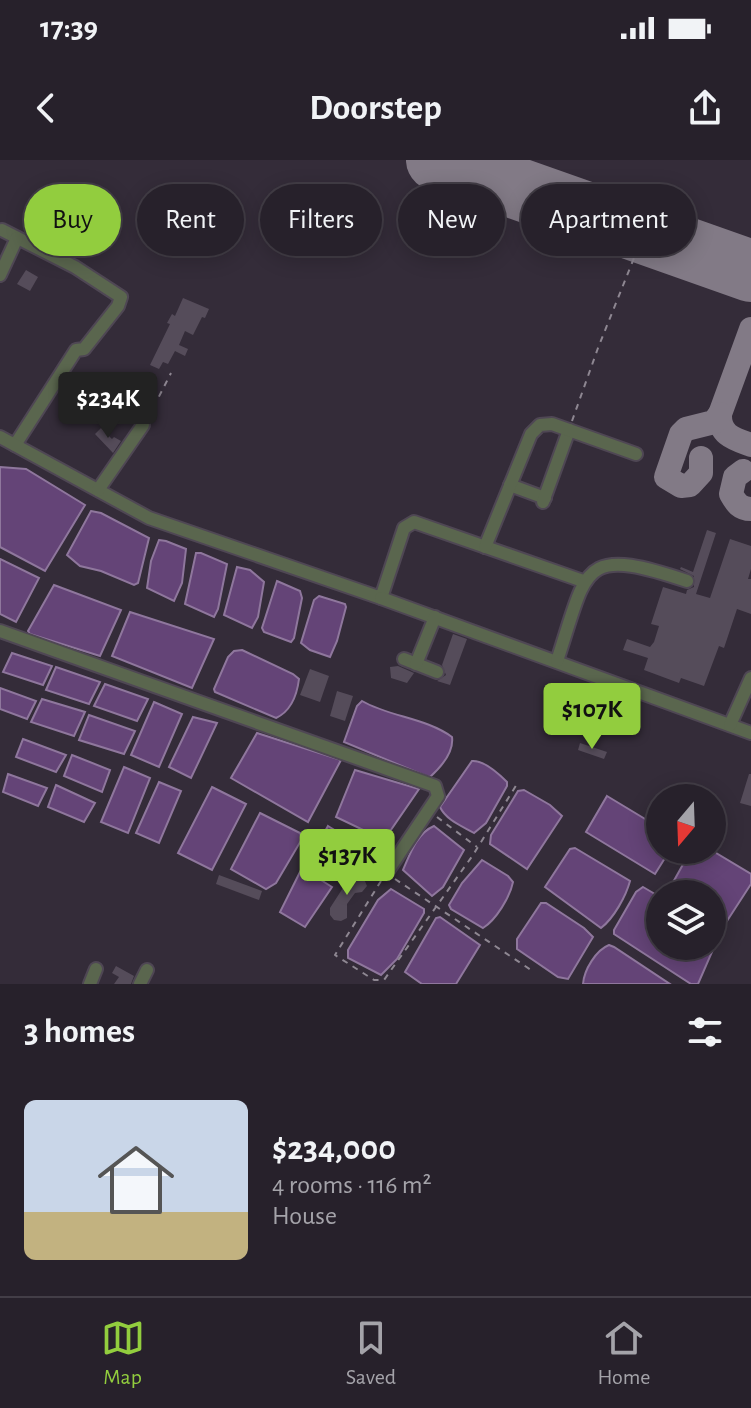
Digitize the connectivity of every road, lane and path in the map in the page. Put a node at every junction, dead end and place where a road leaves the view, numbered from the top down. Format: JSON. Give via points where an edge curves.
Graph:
{"nodes":[{"id":1,"x":2,"y":230,"type":"edge"},
{"id":2,"x":17,"y":238,"type":"junction"},
{"id":3,"x":635,"y":256,"type":"edge"},
{"id":4,"x":0,"y":275,"type":"edge"},
{"id":5,"x":171,"y":373,"type":"dead end"},
{"id":6,"x":143,"y":425,"type":"joint"},
{"id":7,"x":569,"y":430,"type":"junction"},
{"id":8,"x":0,"y":437,"type":"edge"},
{"id":9,"x":15,"y":445,"type":"junction"},
{"id":10,"x":636,"y":454,"type":"dead end"},
{"id":11,"x":510,"y":485,"type":"junction"},
{"id":12,"x":98,"y":490,"type":"junction"},
{"id":13,"x":485,"y":547,"type":"junction"},
{"id":14,"x":583,"y":581,"type":"junction"},
{"id":15,"x":687,"y":581,"type":"dead end"},
{"id":16,"x":381,"y":598,"type":"junction"},
{"id":17,"x":435,"y":617,"type":"junction"},
{"id":18,"x":0,"y":631,"type":"edge"},
{"id":19,"x":557,"y":661,"type":"junction"},
{"id":20,"x":437,"y":672,"type":"dead end"},
{"id":21,"x":751,"y":678,"type":"edge"},
{"id":22,"x":730,"y":725,"type":"junction"},
{"id":23,"x":751,"y":733,"type":"edge"},
{"id":24,"x":517,"y":784,"type":"dead end"},
{"id":25,"x":429,"y":811,"type":"junction"},
{"id":26,"x":477,"y":848,"type":"junction"},
{"id":27,"x":387,"y":872,"type":"junction"},
{"id":28,"x":436,"y":908,"type":"junction"},
{"id":29,"x":96,"y":969,"type":"dead end"},
{"id":30,"x":147,"y":970,"type":"dead end"},
{"id":31,"x":534,"y":972,"type":"dead end"},
{"id":32,"x":90,"y":984,"type":"edge"},
{"id":33,"x":140,"y":984,"type":"edge"}],
"edges":[{"from":1,"to":2,"type":"street"},
{"from":2,"to":4,"type":"street"},
{"from":2,"to":9,"type":"street","via":[[121,297],[84,349],[76,350]]},
{"from":3,"to":7,"type":"path"},
{"from":5,"to":6,"type":"path"},
{"from":6,"to":12,"type":"street"},
{"from":7,"to":10,"type":"street"},
{"from":7,"to":11,"type":"street","via":[[540,425],[531,434]]},
{"from":7,"to":11,"type":"street","via":[[544,500]]},
{"from":8,"to":9,"type":"street"},
{"from":9,"to":12,"type":"street"},
{"from":11,"to":13,"type":"street"},
{"from":12,"to":16,"type":"street","via":[[149,518]]},
{"from":13,"to":14,"type":"street"},
{"from":13,"to":16,"type":"street","via":[[407,524]]},
{"from":14,"to":15,"type":"street","via":[[595,568],[608,564],[633,565]]},
{"from":14,"to":19,"type":"street"},
{"from":16,"to":17,"type":"street"},
{"from":17,"to":19,"type":"street"},
{"from":17,"to":20,"type":"street","via":[[410,662]]},
{"from":18,"to":25,"type":"street","via":[[435,786],[438,796]]},
{"from":19,"to":22,"type":"street"},
{"from":21,"to":22,"type":"street"},
{"from":22,"to":23,"type":"street"},
{"from":24,"to":26,"type":"path"},
{"from":25,"to":26,"type":"path"},
{"from":25,"to":27,"type":"street"},
{"from":26,"to":28,"type":"path"},
{"from":27,"to":28,"type":"path"},
{"from":27,"to":28,"type":"path","via":[[335,955],[374,980],[384,980]]},
{"from":28,"to":31,"type":"path"},
{"from":29,"to":32,"type":"street"},
{"from":30,"to":33,"type":"street"}]}
